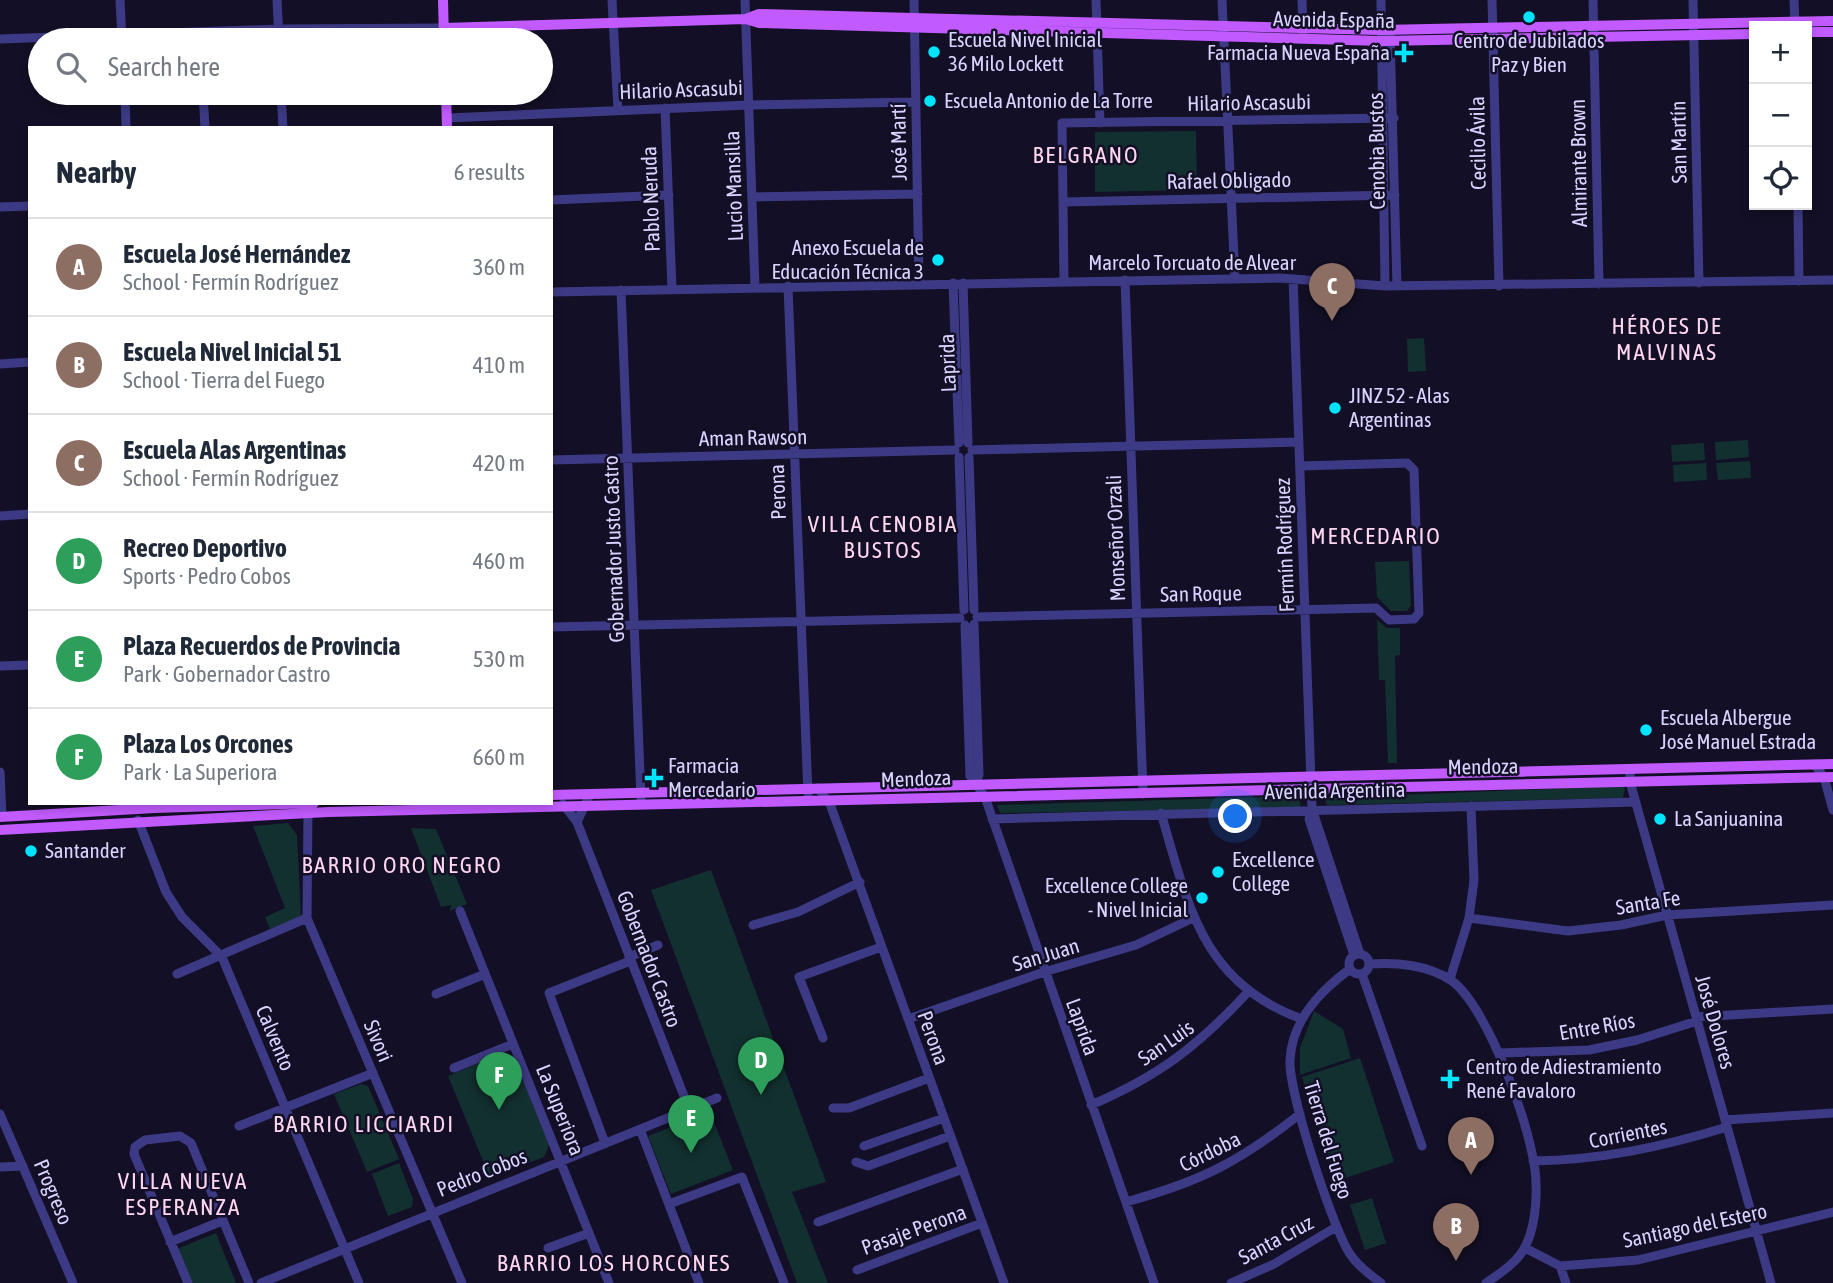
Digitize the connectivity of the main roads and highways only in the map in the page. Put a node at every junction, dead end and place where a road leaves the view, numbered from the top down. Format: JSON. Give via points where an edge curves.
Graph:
{"nodes":[{"id":1,"x":443,"y":0,"type":"edge"},
{"id":2,"x":1833,"y":21,"type":"edge"},
{"id":3,"x":1812,"y":23,"type":"edge"},
{"id":4,"x":1749,"y":26,"type":"edge"},
{"id":5,"x":444,"y":28,"type":"joint"},
{"id":6,"x":1694,"y":29,"type":"junction"},
{"id":7,"x":1383,"y":30,"type":"junction"},
{"id":8,"x":1812,"y":32,"type":"edge"},
{"id":9,"x":1833,"y":32,"type":"edge"},
{"id":10,"x":1493,"y":33,"type":"junction"},
{"id":11,"x":1749,"y":34,"type":"edge"},
{"id":12,"x":446,"y":105,"type":"edge"},
{"id":13,"x":447,"y":123,"type":"edge"},
{"id":14,"x":1833,"y":764,"type":"edge"},
{"id":15,"x":1828,"y":777,"type":"edge"},
{"id":16,"x":554,"y":795,"type":"edge"},
{"id":17,"x":310,"y":806,"type":"edge"},
{"id":18,"x":472,"y":807,"type":"edge"},
{"id":19,"x":154,"y":810,"type":"edge"},
{"id":20,"x":1,"y":817,"type":"edge"},
{"id":21,"x":0,"y":830,"type":"edge"}],
"edges":[{"from":1,"to":5,"type":"main road"},
{"from":2,"to":3,"type":"main road","name":"Avenida España"},
{"from":4,"to":6,"type":"main road","name":"Avenida España"},
{"from":5,"to":7,"type":"main road","name":"Avenida España","via":[[746,19],[759,23],[915,22],[1303,34]]},
{"from":6,"to":10,"type":"main road","name":"Avenida España"},
{"from":6,"to":11,"type":"main road","name":"Avenida España"},
{"from":7,"to":10,"type":"main road","name":"Avenida España"},
{"from":7,"to":10,"type":"main road","name":"Avenida España","via":[[1393,41]]},
{"from":8,"to":9,"type":"main road"},
{"from":12,"to":13,"type":"main road"},
{"from":14,"to":16,"type":"main road","name":"Mendoza"},
{"from":15,"to":18,"type":"main road","name":"Mendoza"},
{"from":17,"to":18,"type":"main road","name":"Mendoza"},
{"from":17,"to":19,"type":"main road","name":"Mendoza"},
{"from":19,"to":20,"type":"main road","name":"Mendoza"},
{"from":19,"to":21,"type":"main road","name":"Mendoza","via":[[138,820]]}]}
